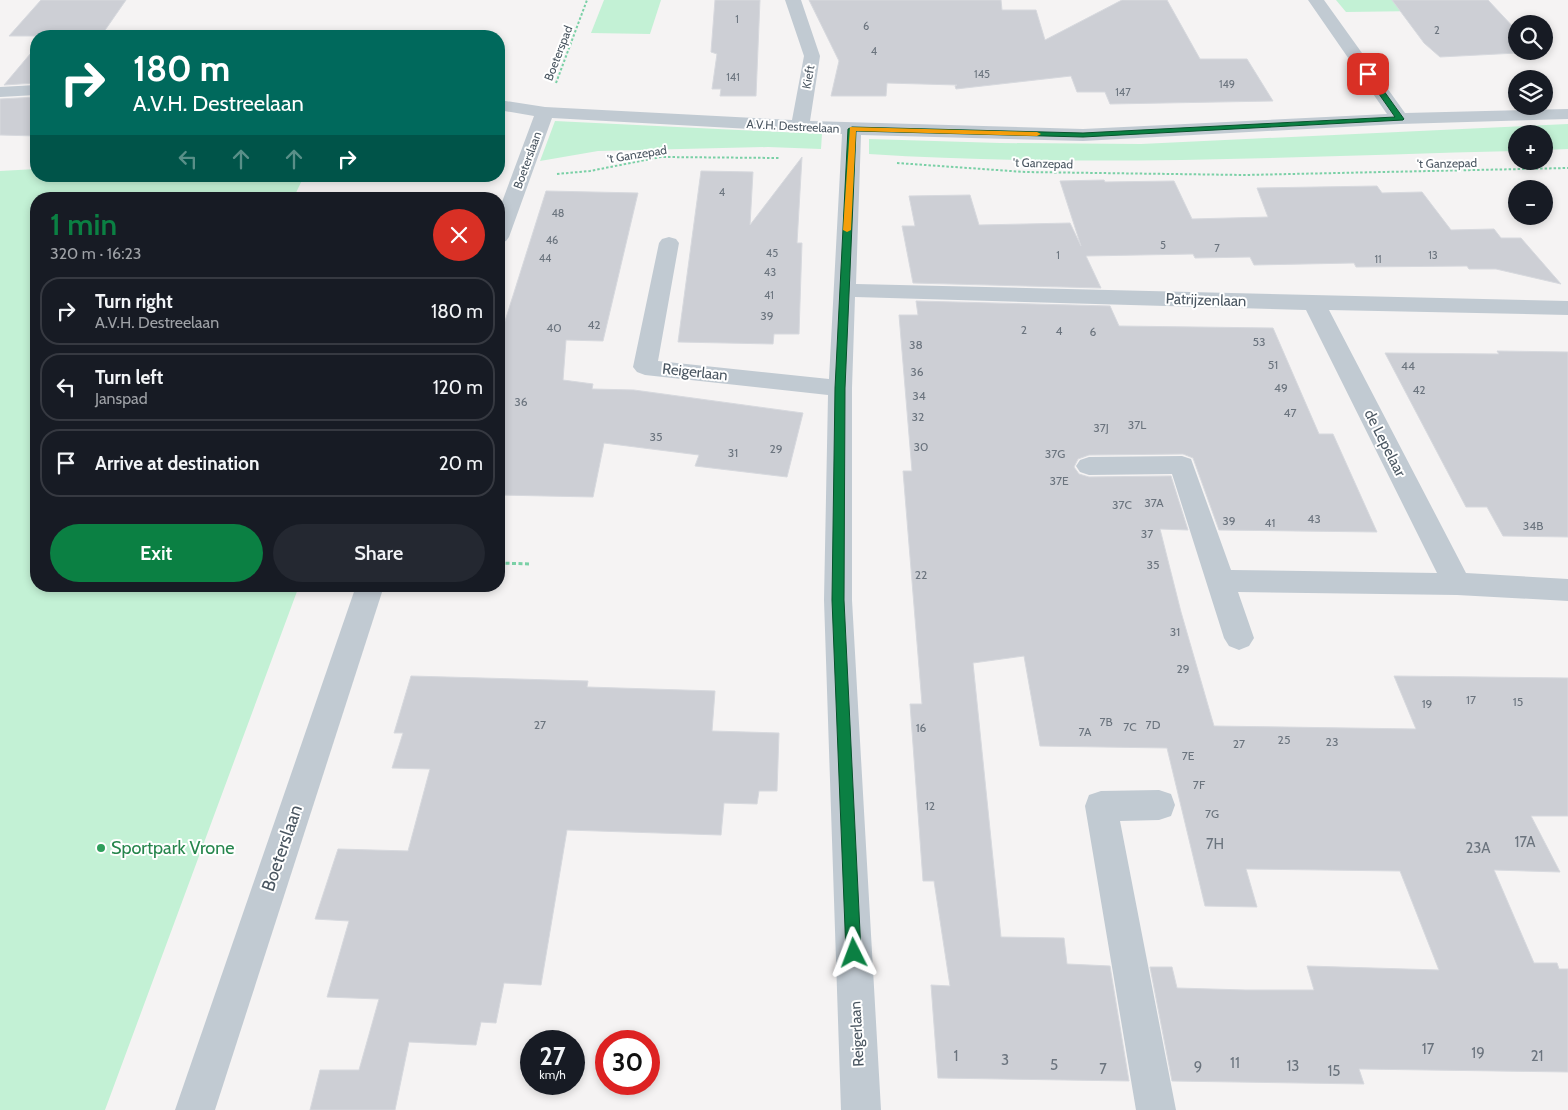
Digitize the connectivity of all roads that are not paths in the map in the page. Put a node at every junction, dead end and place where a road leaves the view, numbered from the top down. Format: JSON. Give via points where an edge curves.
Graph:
{"nodes":[{"id":1,"x":793,"y":0,"type":"edge"},
{"id":2,"x":1316,"y":0,"type":"edge"},
{"id":3,"x":30,"y":90,"type":"edge"},
{"id":4,"x":0,"y":92,"type":"edge"},
{"id":5,"x":505,"y":106,"type":"edge"},
{"id":6,"x":545,"y":112,"type":"junction"},
{"id":7,"x":1568,"y":114,"type":"edge"},
{"id":8,"x":1400,"y":119,"type":"junction"},
{"id":9,"x":800,"y":126,"type":"junction"},
{"id":10,"x":852,"y":129,"type":"junction"},
{"id":11,"x":505,"y":221,"type":"edge"},
{"id":12,"x":669,"y":243,"type":"dead end"},
{"id":13,"x":844,"y":290,"type":"junction"},
{"id":14,"x":1314,"y":303,"type":"junction"},
{"id":15,"x":1568,"y":308,"type":"edge"},
{"id":16,"x":840,"y":388,"type":"junction"},
{"id":17,"x":1089,"y":466,"type":"dead end"},
{"id":18,"x":1220,"y":582,"type":"junction"},
{"id":19,"x":1457,"y":584,"type":"junction"},
{"id":20,"x":1568,"y":590,"type":"edge"},
{"id":21,"x":368,"y":592,"type":"edge"},
{"id":22,"x":1238,"y":638,"type":"dead end"},
{"id":23,"x":1159,"y":805,"type":"dead end"},
{"id":24,"x":194,"y":1110,"type":"edge"},
{"id":25,"x":861,"y":1110,"type":"edge"},
{"id":26,"x":1156,"y":1110,"type":"edge"}],
"edges":[{"from":1,"to":9,"type":"street","name":"Kieft","via":[[812,56]]},
{"from":2,"to":8,"type":"street"},
{"from":3,"to":4,"type":"street"},
{"from":5,"to":6,"type":"street","name":"A.V.H. Destreelaan"},
{"from":6,"to":9,"type":"street","name":"A.V.H. Destreelaan"},
{"from":6,"to":11,"type":"street","name":"Boeterslaan"},
{"from":7,"to":8,"type":"street","name":"A.V.H. Destreelaan"},
{"from":8,"to":10,"type":"street","name":"A.V.H. Destreelaan","via":[[1083,135]]},
{"from":9,"to":10,"type":"street","name":"A.V.H. Destreelaan"},
{"from":10,"to":13,"type":"street","name":"Reigerlaan"},
{"from":12,"to":16,"type":"street","name":"Reigerlaan","via":[[645,367]]},
{"from":13,"to":14,"type":"street","name":"Patrijzenlaan"},
{"from":13,"to":16,"type":"street","name":"Reigerlaan"},
{"from":14,"to":15,"type":"street","name":"Patrijzenlaan"},
{"from":14,"to":19,"type":"street","name":"de Lepelaar"},
{"from":16,"to":25,"type":"street","name":"Reigerlaan","via":[[838,600]]},
{"from":17,"to":18,"type":"street","via":[[1182,465]]},
{"from":18,"to":19,"type":"street"},
{"from":18,"to":22,"type":"street"},
{"from":19,"to":20,"type":"street"},
{"from":21,"to":24,"type":"street","name":"Boeterslaan"},
{"from":23,"to":26,"type":"street","via":[[1101,806]]}]}
